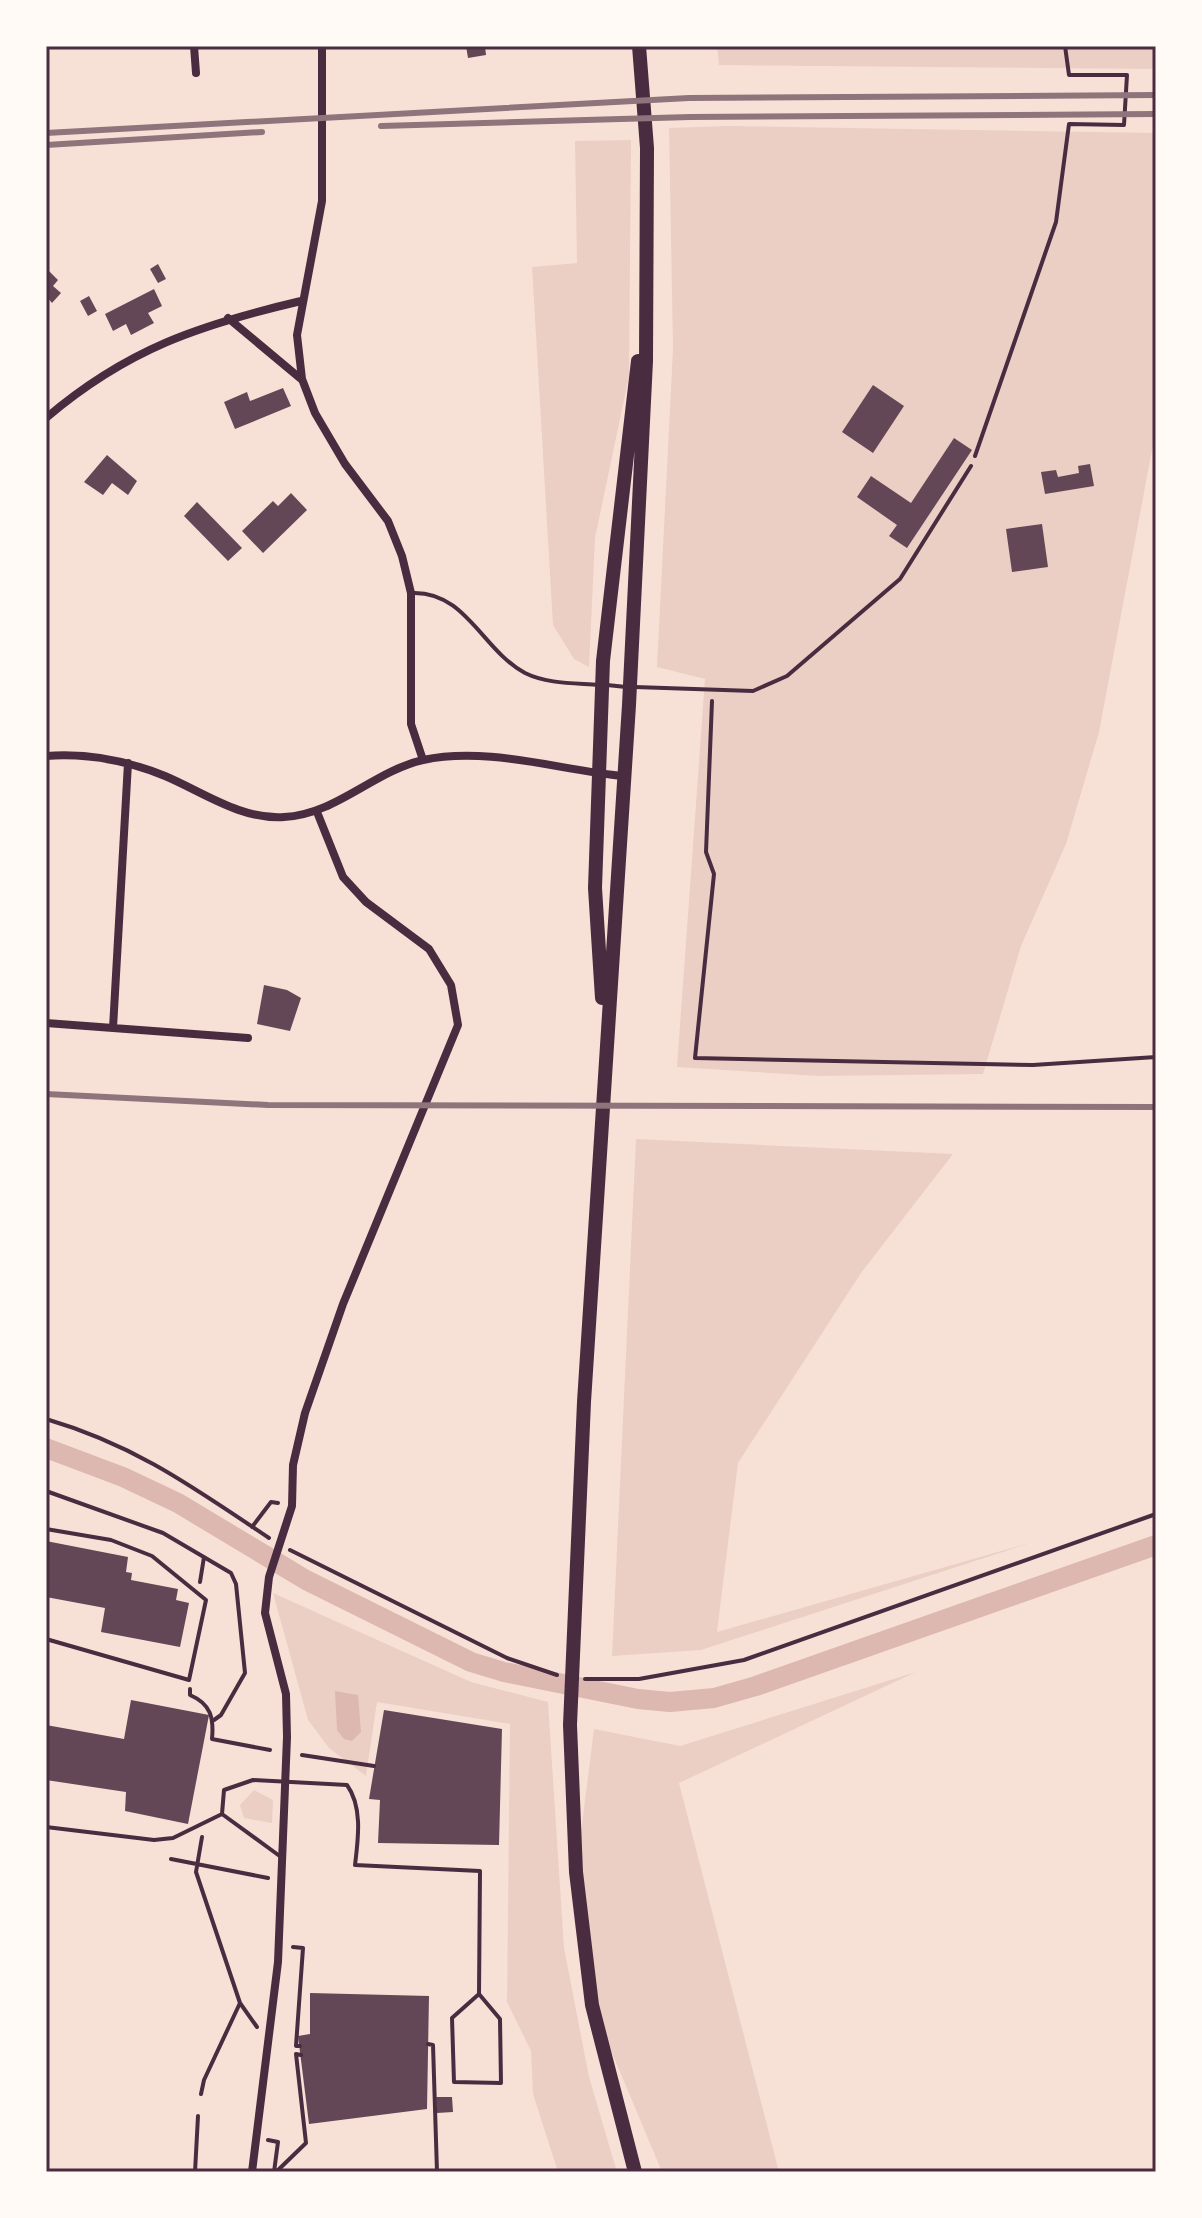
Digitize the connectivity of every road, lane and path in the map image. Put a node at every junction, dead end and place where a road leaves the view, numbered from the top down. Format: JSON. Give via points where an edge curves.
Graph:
{"nodes":[{"id":1,"x":194,"y":46,"type":"edge"},
{"id":2,"x":322,"y":46,"type":"edge"},
{"id":3,"x":639,"y":46,"type":"edge"},
{"id":4,"x":1065,"y":46,"type":"edge"},
{"id":5,"x":196,"y":73,"type":"dead end"},
{"id":6,"x":647,"y":262,"type":"junction"},
{"id":7,"x":301,"y":301,"type":"junction"},
{"id":8,"x":228,"y":318,"type":"junction"},
{"id":9,"x":302,"y":379,"type":"junction"},
{"id":10,"x":46,"y":418,"type":"edge"},
{"id":11,"x":971,"y":466,"type":"joint"},
{"id":12,"x":411,"y":593,"type":"junction"},
{"id":13,"x":712,"y":691,"type":"junction"},
{"id":14,"x":46,"y":756,"type":"edge"},
{"id":15,"x":423,"y":760,"type":"junction"},
{"id":16,"x":128,"y":763,"type":"junction"},
{"id":17,"x":596,"y":774,"type":"junction"},
{"id":18,"x":623,"y":776,"type":"junction"},
{"id":19,"x":317,"y":812,"type":"junction"},
{"id":20,"x":46,"y":1023,"type":"edge"},
{"id":21,"x":113,"y":1028,"type":"junction"},
{"id":22,"x":248,"y":1038,"type":"dead end"},
{"id":23,"x":1156,"y":1057,"type":"edge"},
{"id":24,"x":605,"y":1066,"type":"junction"},
{"id":25,"x":292,"y":1506,"type":"junction"},
{"id":26,"x":252,"y":1527,"type":"dead end"},
{"id":27,"x":46,"y":1529,"type":"edge"},
{"id":28,"x":204,"y":1557,"type":"dead end"},
{"id":29,"x":198,"y":1594,"type":"junction"},
{"id":30,"x":46,"y":1639,"type":"edge"},
{"id":31,"x":189,"y":1680,"type":"junction"},
{"id":32,"x":270,"y":1750,"type":"dead end"},
{"id":33,"x":302,"y":1755,"type":"dead end"},
{"id":34,"x":374,"y":1766,"type":"dead end"},
{"id":35,"x":285,"y":1783,"type":"junction"},
{"id":36,"x":222,"y":1814,"type":"junction"},
{"id":37,"x":204,"y":1823,"type":"junction"},
{"id":38,"x":46,"y":1827,"type":"edge"},
{"id":39,"x":171,"y":1859,"type":"dead end"},
{"id":40,"x":283,"y":1859,"type":"junction"},
{"id":41,"x":197,"y":1865,"type":"junction"},
{"id":42,"x":268,"y":1878,"type":"dead end"},
{"id":43,"x":293,"y":1947,"type":"dead end"},
{"id":44,"x":479,"y":1994,"type":"junction"},
{"id":45,"x":240,"y":2003,"type":"junction"},
{"id":46,"x":257,"y":2027,"type":"dead end"},
{"id":47,"x":428,"y":2044,"type":"dead end"},
{"id":48,"x":201,"y":2094,"type":"dead end"},
{"id":49,"x":198,"y":2116,"type":"dead end"},
{"id":50,"x":257,"y":2138,"type":"junction"},
{"id":51,"x":195,"y":2172,"type":"edge"},
{"id":52,"x":252,"y":2172,"type":"edge"},
{"id":53,"x":275,"y":2172,"type":"edge"},
{"id":54,"x":437,"y":2172,"type":"edge"},
{"id":55,"x":635,"y":2172,"type":"edge"}],
"edges":[{"from":1,"to":5,"type":"street"},
{"from":2,"to":7,"type":"street","via":[[322,201]]},
{"from":3,"to":6,"type":"main road","via":[[647,148]]},
{"from":4,"to":11,"type":"path","via":[[1069,75],[1127,75],[1124,125],[1069,124],[1056,222]]},
{"from":6,"to":17,"type":"main road","via":[[603,661]]},
{"from":6,"to":18,"type":"main road"},
{"from":7,"to":8,"type":"street"},
{"from":7,"to":9,"type":"street","via":[[297,335]]},
{"from":8,"to":9,"type":"street"},
{"from":8,"to":10,"type":"street","via":[[132,358]]},
{"from":9,"to":12,"type":"street","via":[[345,464],[388,521]]},
{"from":11,"to":13,"type":"lane","via":[[900,579],[787,676],[753,691]]},
{"from":12,"to":13,"type":"lane","via":[[447,598],[504,659],[527,674],[566,682]]},
{"from":12,"to":15,"type":"street","via":[[411,724]]},
{"from":13,"to":23,"type":"path","via":[[706,852],[714,874],[695,1058],[1033,1065]]},
{"from":14,"to":16,"type":"street","via":[[79,754]]},
{"from":15,"to":17,"type":"street","via":[[485,758]]},
{"from":15,"to":19,"type":"street","via":[[383,774]]},
{"from":16,"to":19,"type":"street","via":[[251,814]]},
{"from":16,"to":21,"type":"street"},
{"from":17,"to":18,"type":"street"},
{"from":17,"to":24,"type":"main road","via":[[595,888]]},
{"from":18,"to":24,"type":"main road"},
{"from":19,"to":25,"type":"street","via":[[343,877],[366,902],[429,949],[451,985],[458,1025],[343,1304],[305,1413],[293,1465]]},
{"from":20,"to":21,"type":"street"},
{"from":21,"to":22,"type":"street"},
{"from":24,"to":55,"type":"main road","via":[[570,1725],[576,1872],[592,2005]]},
{"from":25,"to":26,"type":"path","via":[[271,1502]]},
{"from":25,"to":35,"type":"street","via":[[269,1577],[265,1613],[287,1714]]},
{"from":27,"to":29,"type":"lane","via":[[111,1540],[152,1556]]},
{"from":28,"to":29,"type":"path"},
{"from":29,"to":31,"type":"lane","via":[[206,1600]]},
{"from":30,"to":31,"type":"lane"},
{"from":31,"to":32,"type":"path","via":[[190,1695],[203,1701],[214,1720],[212,1739]]},
{"from":33,"to":34,"type":"path"},
{"from":35,"to":36,"type":"lane","via":[[253,1780],[224,1790]]},
{"from":35,"to":40,"type":"street"},
{"from":35,"to":44,"type":"lane","via":[[347,1785],[359,1832],[355,1865],[480,1871]]},
{"from":36,"to":37,"type":"lane"},
{"from":36,"to":40,"type":"lane"},
{"from":37,"to":38,"type":"lane","via":[[173,1838],[154,1840]]},
{"from":37,"to":41,"type":"path"},
{"from":39,"to":41,"type":"path"},
{"from":40,"to":50,"type":"street","via":[[278,1962]]},
{"from":41,"to":42,"type":"path"},
{"from":41,"to":45,"type":"path"},
{"from":43,"to":53,"type":"path","via":[[303,1948],[298,2054],[306,2143]]},
{"from":44,"to":44,"type":"lane","via":[[500,2019],[501,2083],[454,2082],[452,2018]]},
{"from":45,"to":46,"type":"path"},
{"from":45,"to":48,"type":"path"},
{"from":47,"to":54,"type":"path","via":[[433,2045]]},
{"from":49,"to":51,"type":"path"},
{"from":50,"to":52,"type":"street"},
{"from":50,"to":53,"type":"path","via":[[278,2142]]}]}
